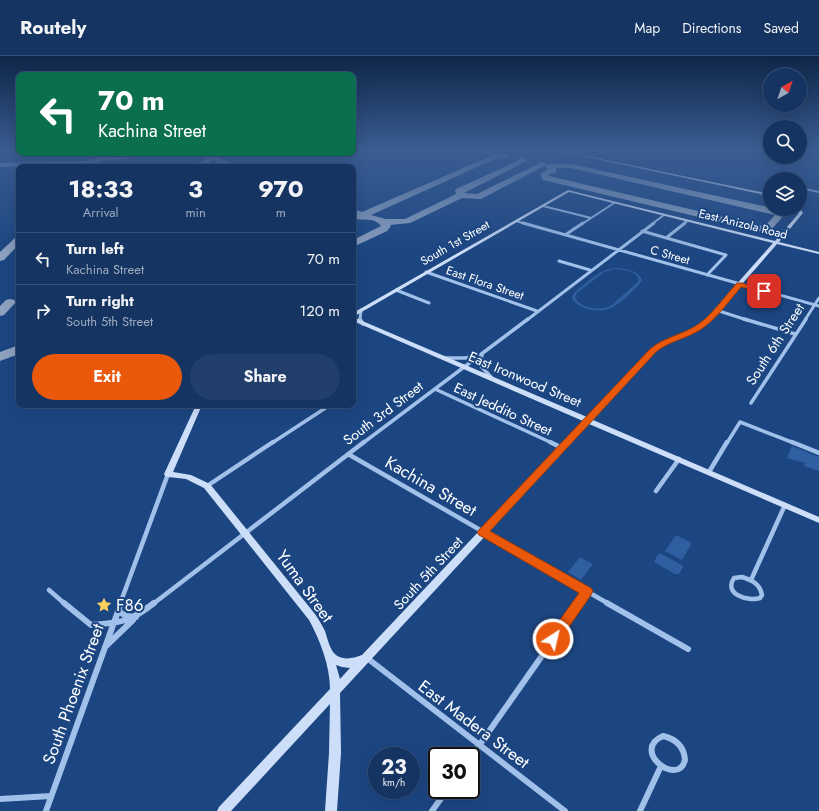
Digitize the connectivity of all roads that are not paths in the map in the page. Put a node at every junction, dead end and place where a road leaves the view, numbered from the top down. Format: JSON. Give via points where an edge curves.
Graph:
{"nodes":[{"id":1,"x":722,"y":185,"type":"edge"},
{"id":2,"x":807,"y":189,"type":"edge"},
{"id":3,"x":568,"y":192,"type":"joint"},
{"id":4,"x":819,"y":192,"type":"edge"},
{"id":5,"x":762,"y":194,"type":"edge"},
{"id":6,"x":614,"y":203,"type":"junction"},
{"id":7,"x":543,"y":206,"type":"junction"},
{"id":8,"x":664,"y":215,"type":"junction"},
{"id":9,"x":799,"y":216,"type":"edge"},
{"id":10,"x":591,"y":218,"type":"junction"},
{"id":11,"x":516,"y":221,"type":"junction"},
{"id":12,"x":687,"y":221,"type":"junction"},
{"id":13,"x":642,"y":231,"type":"junction"},
{"id":14,"x":565,"y":235,"type":"junction"},
{"id":15,"x":666,"y":238,"type":"junction"},
{"id":16,"x":776,"y":243,"type":"junction"},
{"id":17,"x":618,"y":250,"type":"junction"},
{"id":18,"x":819,"y":253,"type":"edge"},
{"id":19,"x":559,"y":261,"type":"dead end"},
{"id":20,"x":590,"y":270,"type":"junction"},
{"id":21,"x":426,"y":272,"type":"junction"},
{"id":22,"x":707,"y":275,"type":"junction"},
{"id":23,"x":740,"y":284,"type":"junction"},
{"id":24,"x":396,"y":290,"type":"junction"},
{"id":25,"x":819,"y":298,"type":"edge"},
{"id":26,"x":429,"y":303,"type":"dead end"},
{"id":27,"x":817,"y":306,"type":"edge"},
{"id":28,"x":361,"y":310,"type":"junction"},
{"id":29,"x":716,"y":310,"type":"junction"},
{"id":30,"x":537,"y":311,"type":"junction"},
{"id":31,"x":356,"y":313,"type":"edge"},
{"id":32,"x":356,"y":321,"type":"edge"},
{"id":33,"x":362,"y":324,"type":"junction"},
{"id":34,"x":795,"y":334,"type":"junction"},
{"id":35,"x":482,"y":354,"type":"junction"},
{"id":36,"x":440,"y":357,"type":"junction"},
{"id":37,"x":464,"y":367,"type":"junction"},
{"id":38,"x":495,"y":380,"type":"junction"},
{"id":39,"x":435,"y":389,"type":"junction"},
{"id":40,"x":752,"y":403,"type":"dead end"},
{"id":41,"x":198,"y":408,"type":"edge"},
{"id":42,"x":325,"y":408,"type":"edge"},
{"id":43,"x":588,"y":420,"type":"junction"},
{"id":44,"x":562,"y":448,"type":"junction"},
{"id":45,"x":819,"y":453,"type":"edge"},
{"id":46,"x":348,"y":454,"type":"junction"},
{"id":47,"x":679,"y":459,"type":"junction"},
{"id":48,"x":709,"y":472,"type":"junction"},
{"id":49,"x":168,"y":474,"type":"junction"},
{"id":50,"x":208,"y":486,"type":"junction"},
{"id":51,"x":656,"y":491,"type":"dead end"},
{"id":52,"x":786,"y":506,"type":"junction"},
{"id":53,"x":819,"y":520,"type":"edge"},
{"id":54,"x":483,"y":532,"type":"junction"},
{"id":55,"x":246,"y":533,"type":"junction"},
{"id":56,"x":751,"y":580,"type":"junction"},
{"id":57,"x":49,"y":590,"type":"dead end"},
{"id":58,"x":587,"y":591,"type":"junction"},
{"id":59,"x":118,"y":611,"type":"junction"},
{"id":60,"x":136,"y":617,"type":"junction"},
{"id":61,"x":113,"y":623,"type":"junction"},
{"id":62,"x":104,"y":648,"type":"junction"},
{"id":63,"x":688,"y":649,"type":"dead end"},
{"id":64,"x":329,"y":654,"type":"junction"},
{"id":65,"x":366,"y":658,"type":"junction"},
{"id":66,"x":336,"y":690,"type":"junction"},
{"id":67,"x":479,"y":746,"type":"junction"},
{"id":68,"x":661,"y":766,"type":"junction"},
{"id":69,"x":51,"y":796,"type":"junction"},
{"id":70,"x":0,"y":799,"type":"edge"},
{"id":71,"x":441,"y":799,"type":"edge"},
{"id":72,"x":46,"y":811,"type":"edge"},
{"id":73,"x":223,"y":811,"type":"edge"},
{"id":74,"x":331,"y":811,"type":"edge"},
{"id":75,"x":432,"y":811,"type":"edge"},
{"id":76,"x":565,"y":811,"type":"edge"},
{"id":77,"x":640,"y":811,"type":"edge"}],
"edges":[{"from":1,"to":5,"type":"street"},
{"from":2,"to":4,"type":"street"},
{"from":3,"to":6,"type":"street","name":"East Anizola Road"},
{"from":3,"to":7,"type":"street","name":"South 1st Street"},
{"from":6,"to":8,"type":"street","name":"East Anizola Road"},
{"from":6,"to":10,"type":"street"},
{"from":7,"to":10,"type":"street"},
{"from":7,"to":11,"type":"street","name":"South 1st Street"},
{"from":8,"to":12,"type":"street","name":"East Anizola Road"},
{"from":8,"to":13,"type":"street","name":"South 3rd Street"},
{"from":9,"to":16,"type":"street","name":"South 5th Street"},
{"from":10,"to":14,"type":"street"},
{"from":11,"to":14,"type":"street","name":"C Street"},
{"from":11,"to":21,"type":"street","name":"South 1st Street"},
{"from":12,"to":15,"type":"street"},
{"from":12,"to":16,"type":"street","name":"East Anizola Road"},
{"from":13,"to":15,"type":"street"},
{"from":13,"to":17,"type":"street","name":"South 3rd Street"},
{"from":14,"to":17,"type":"street","name":"C Street"},
{"from":15,"to":22,"type":"street","via":[[726,255]]},
{"from":16,"to":18,"type":"street","name":"East Anizola Road"},
{"from":16,"to":23,"type":"street","name":"South 5th Street"},
{"from":17,"to":20,"type":"street","name":"South 3rd Street"},
{"from":17,"to":22,"type":"street","name":"C Street"},
{"from":19,"to":20,"type":"street"},
{"from":20,"to":30,"type":"street","name":"South 3rd Street"},
{"from":21,"to":24,"type":"street","name":"South 1st Street"},
{"from":21,"to":30,"type":"street","name":"East Flora Street"},
{"from":22,"to":23,"type":"street","name":"C Street"},
{"from":23,"to":27,"type":"street","name":"C Street"},
{"from":23,"to":29,"type":"street","name":"South 5th Street"},
{"from":24,"to":26,"type":"street"},
{"from":24,"to":28,"type":"street","name":"South 1st Street"},
{"from":25,"to":27,"type":"street","name":"South 6th Street"},
{"from":27,"to":34,"type":"street","name":"South 6th Street"},
{"from":28,"to":31,"type":"street","name":"South 1st Street"},
{"from":28,"to":33,"type":"street"},
{"from":29,"to":34,"type":"street"},
{"from":29,"to":43,"type":"street","name":"South 5th Street","via":[[697,329],[661,344]]},
{"from":30,"to":35,"type":"street","name":"South 3rd Street"},
{"from":32,"to":33,"type":"street","name":"East Ironwood Street"},
{"from":33,"to":36,"type":"street","name":"East Ironwood Street"},
{"from":34,"to":40,"type":"street","name":"South 6th Street"},
{"from":35,"to":36,"type":"street","via":[[465,358]]},
{"from":35,"to":37,"type":"street","name":"South 3rd Street"},
{"from":35,"to":38,"type":"street","via":[[480,365]]},
{"from":36,"to":37,"type":"street","name":"East Ironwood Street"},
{"from":37,"to":38,"type":"street","name":"East Ironwood Street"},
{"from":37,"to":39,"type":"street","name":"South 3rd Street"},
{"from":38,"to":43,"type":"street","name":"East Ironwood Street"},
{"from":39,"to":44,"type":"street","name":"East Jeddito Street"},
{"from":39,"to":46,"type":"street","name":"South 3rd Street"},
{"from":41,"to":49,"type":"street"},
{"from":42,"to":50,"type":"street"},
{"from":43,"to":44,"type":"street","name":"South 5th Street"},
{"from":43,"to":47,"type":"street","name":"East Ironwood Street"},
{"from":44,"to":54,"type":"street","name":"South 5th Street"},
{"from":45,"to":48,"type":"street","via":[[740,422]]},
{"from":46,"to":54,"type":"street","name":"Kachina Street"},
{"from":46,"to":55,"type":"street","name":"South 3rd Street"},
{"from":47,"to":48,"type":"street","name":"East Ironwood Street"},
{"from":47,"to":51,"type":"street"},
{"from":48,"to":52,"type":"street","name":"East Ironwood Street"},
{"from":49,"to":50,"type":"street","name":"Yuma Street","via":[[188,477]]},
{"from":49,"to":59,"type":"street","name":"South Phoenix Street"},
{"from":50,"to":55,"type":"street","name":"Yuma Street"},
{"from":52,"to":53,"type":"street","name":"East Ironwood Street"},
{"from":52,"to":56,"type":"street"},
{"from":54,"to":58,"type":"street","name":"Kachina Street"},
{"from":54,"to":65,"type":"street","name":"South 5th Street"},
{"from":55,"to":60,"type":"street","name":"South 3rd Street"},
{"from":55,"to":64,"type":"street","name":"Yuma Street","via":[[312,617]]},
{"from":56,"to":56,"type":"street","via":[[734,578],[731,588],[741,598],[756,600],[760,598],[762,591]]},
{"from":57,"to":61,"type":"street","name":"South 3rd Street","via":[[87,623]]},
{"from":58,"to":63,"type":"street","name":"Kachina Street"},
{"from":58,"to":67,"type":"street"},
{"from":59,"to":60,"type":"street","via":[[126,616]]},
{"from":59,"to":61,"type":"street","name":"South Phoenix Street"},
{"from":60,"to":61,"type":"street","name":"South 3rd Street"},
{"from":60,"to":62,"type":"street"},
{"from":61,"to":62,"type":"street","name":"South Phoenix Street"},
{"from":62,"to":69,"type":"street","name":"South Phoenix Street"},
{"from":64,"to":65,"type":"street","via":[[338,662],[347,664]]},
{"from":64,"to":66,"type":"street","name":"Yuma Street"},
{"from":65,"to":66,"type":"street","name":"South 5th Street"},
{"from":65,"to":67,"type":"street","name":"East Madera Street"},
{"from":66,"to":73,"type":"street","name":"South 5th Street"},
{"from":66,"to":74,"type":"street","name":"Yuma Street"},
{"from":67,"to":76,"type":"street","name":"East Madera Street"},
{"from":68,"to":68,"type":"street","via":[[679,769],[685,761],[684,750],[669,737],[663,736],[651,744],[653,755]]},
{"from":68,"to":77,"type":"street"},
{"from":69,"to":70,"type":"street"},
{"from":69,"to":72,"type":"street","name":"South Phoenix Street"},
{"from":71,"to":75,"type":"street"}]}
